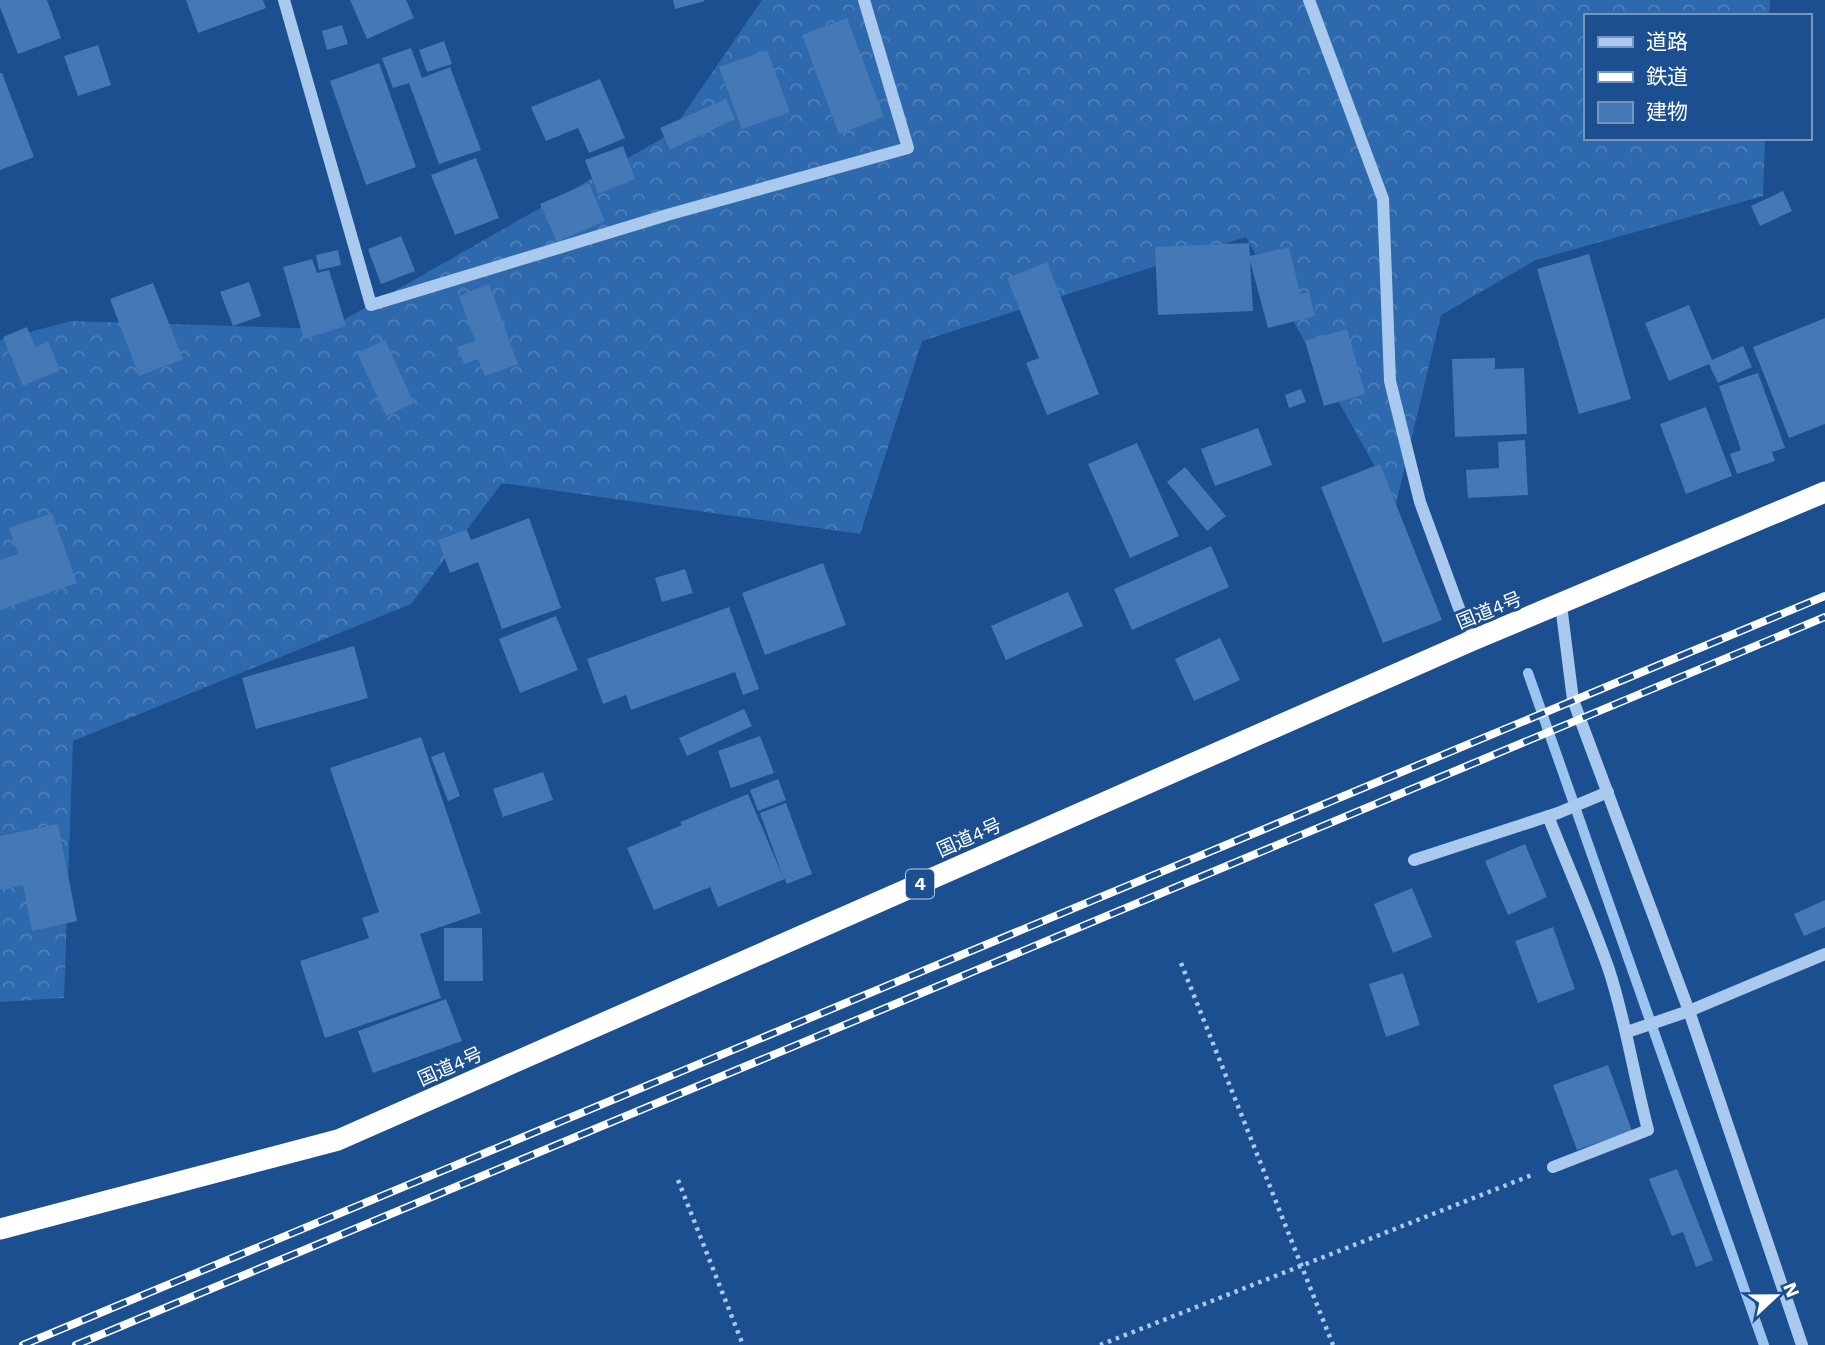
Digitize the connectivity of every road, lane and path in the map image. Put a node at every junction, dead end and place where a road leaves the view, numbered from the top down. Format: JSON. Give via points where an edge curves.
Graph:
{"nodes":[{"id":1,"x":284,"y":0,"type":"edge"},
{"id":2,"x":864,"y":0,"type":"edge"},
{"id":3,"x":1309,"y":0,"type":"edge"},
{"id":4,"x":1825,"y":492,"type":"edge"},
{"id":5,"x":1561,"y":605,"type":"junction"},
{"id":6,"x":1471,"y":641,"type":"junction"},
{"id":7,"x":1608,"y":792,"type":"junction"},
{"id":8,"x":1553,"y":814,"type":"junction"},
{"id":9,"x":1414,"y":860,"type":"dead end"},
{"id":10,"x":1825,"y":954,"type":"edge"},
{"id":11,"x":1181,"y":963,"type":"dead end"},
{"id":12,"x":1689,"y":1011,"type":"junction"},
{"id":13,"x":1627,"y":1032,"type":"junction"},
{"id":14,"x":1553,"y":1167,"type":"joint"},
{"id":15,"x":678,"y":1180,"type":"dead end"},
{"id":16,"x":0,"y":1229,"type":"edge"},
{"id":17,"x":1302,"y":1266,"type":"junction"},
{"id":18,"x":743,"y":1345,"type":"edge"},
{"id":19,"x":1100,"y":1345,"type":"edge"},
{"id":20,"x":1334,"y":1345,"type":"edge"},
{"id":21,"x":1802,"y":1345,"type":"edge"}],
"edges":[{"from":1,"to":2,"type":"street","via":[[371,305],[908,148]]},
{"from":3,"to":6,"type":"street","via":[[1383,199],[1390,381],[1420,502]]},
{"from":4,"to":5,"type":"highway","name":"国道4号","number":"4"},
{"from":5,"to":6,"type":"highway","name":"国道4号","number":"4"},
{"from":5,"to":7,"type":"street","via":[[1573,701]]},
{"from":6,"to":16,"type":"highway","name":"国道4号","number":"4","via":[[338,1140]]},
{"from":7,"to":8,"type":"street"},
{"from":7,"to":12,"type":"street"},
{"from":8,"to":9,"type":"street"},
{"from":8,"to":13,"type":"street"},
{"from":10,"to":12,"type":"street"},
{"from":11,"to":17,"type":"path"},
{"from":12,"to":13,"type":"street"},
{"from":12,"to":21,"type":"street"},
{"from":13,"to":14,"type":"street","via":[[1648,1130]]},
{"from":14,"to":17,"type":"path"},
{"from":15,"to":18,"type":"path"},
{"from":17,"to":19,"type":"path"},
{"from":17,"to":20,"type":"path"}]}
